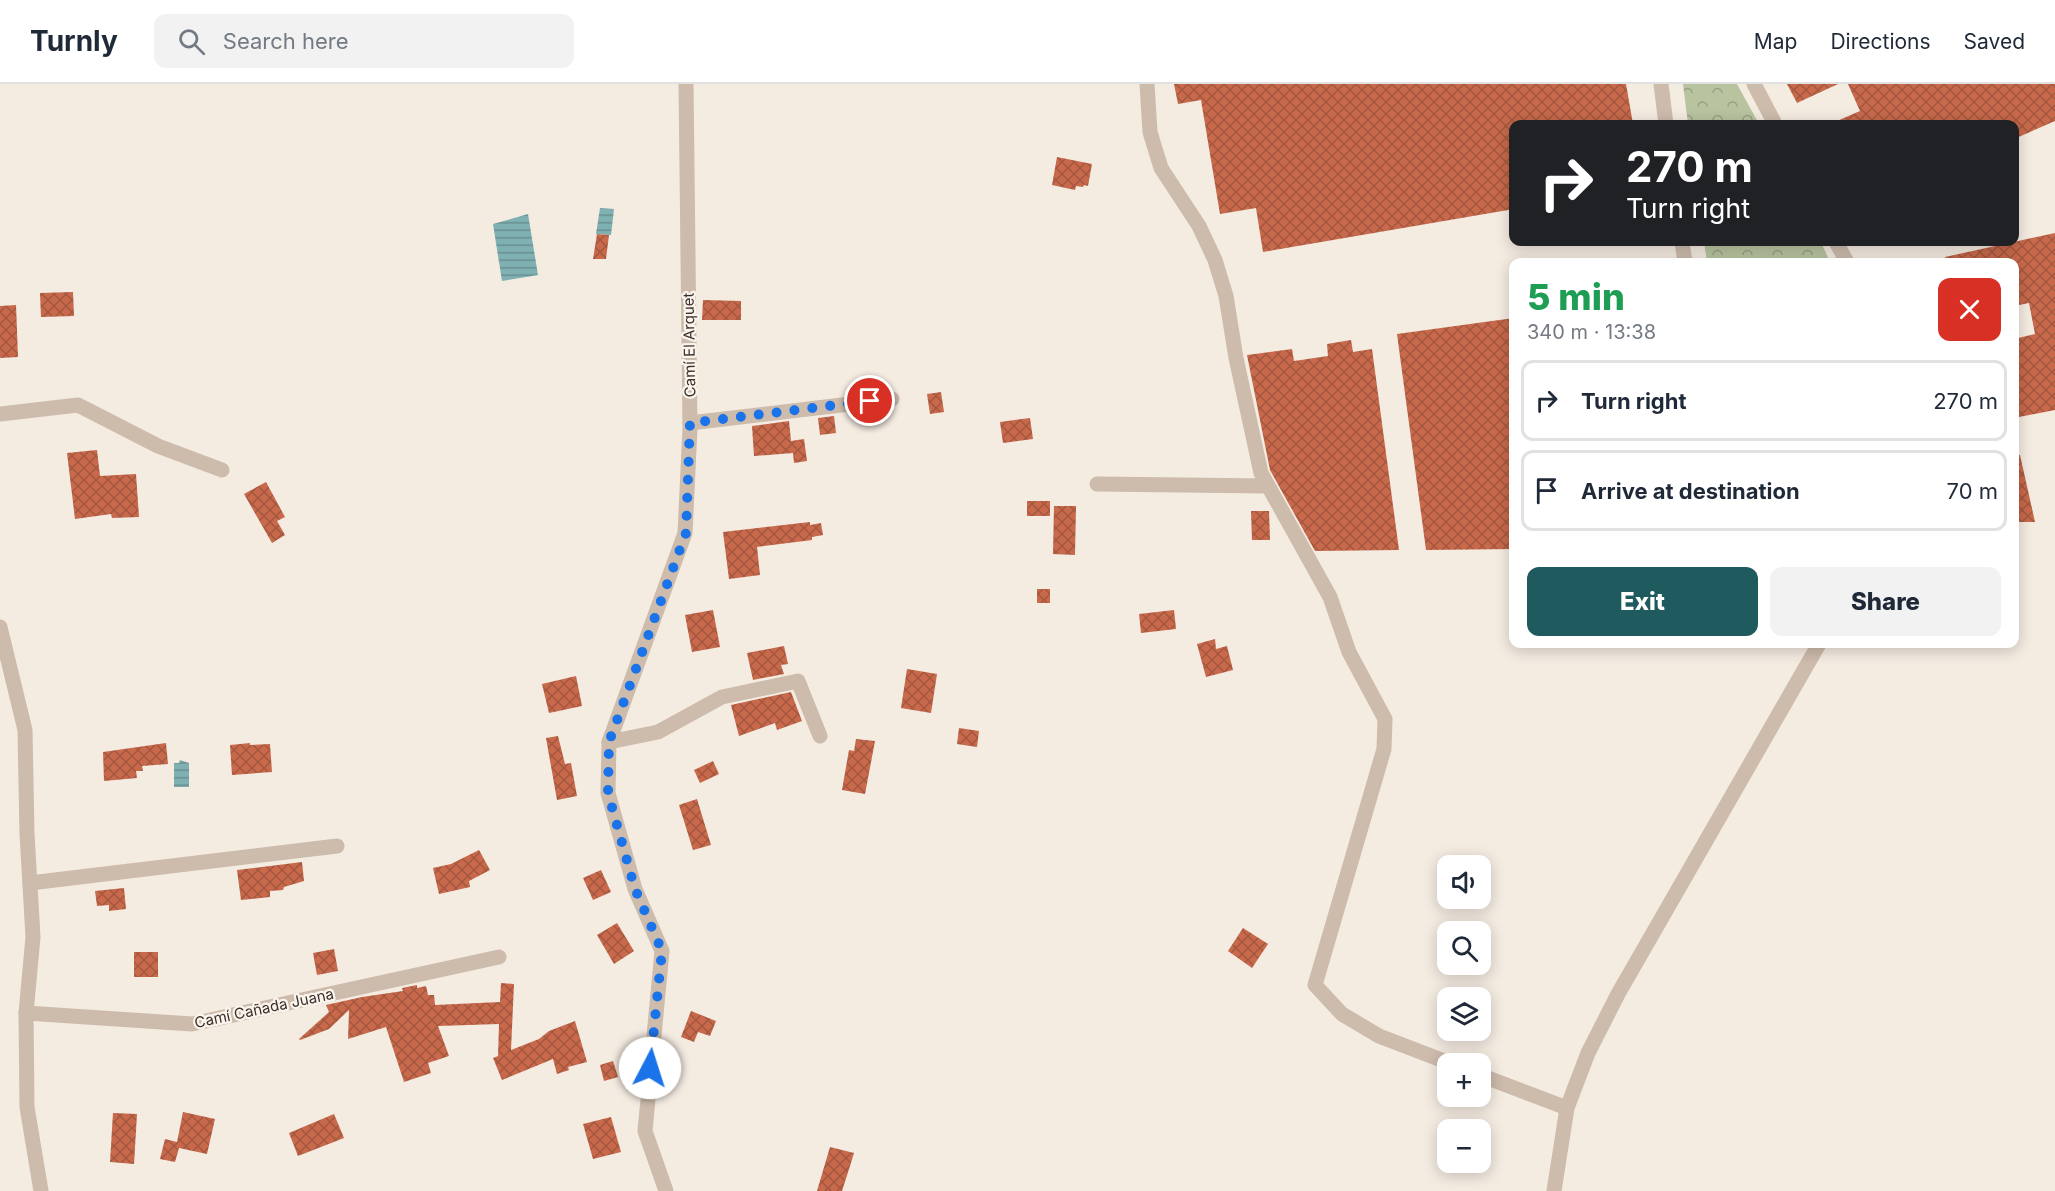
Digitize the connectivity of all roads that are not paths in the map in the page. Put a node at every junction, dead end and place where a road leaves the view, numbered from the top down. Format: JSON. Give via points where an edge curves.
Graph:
{"nodes":[{"id":1,"x":686,"y":84,"type":"edge"},
{"id":2,"x":1147,"y":84,"type":"edge"},
{"id":3,"x":1661,"y":84,"type":"edge"},
{"id":4,"x":1754,"y":84,"type":"edge"},
{"id":5,"x":1666,"y":120,"type":"edge"},
{"id":6,"x":1773,"y":120,"type":"edge"},
{"id":7,"x":892,"y":399,"type":"dead end"},
{"id":8,"x":0,"y":414,"type":"edge"},
{"id":9,"x":690,"y":423,"type":"junction"},
{"id":10,"x":222,"y":470,"type":"dead end"},
{"id":11,"x":1097,"y":484,"type":"dead end"},
{"id":12,"x":1268,"y":486,"type":"junction"},
{"id":13,"x":0,"y":627,"type":"edge"},
{"id":14,"x":1817,"y":648,"type":"edge"},
{"id":15,"x":820,"y":736,"type":"dead end"},
{"id":16,"x":609,"y":742,"type":"junction"},
{"id":17,"x":337,"y":846,"type":"dead end"},
{"id":18,"x":30,"y":883,"type":"junction"},
{"id":19,"x":499,"y":957,"type":"dead end"},
{"id":20,"x":26,"y":1013,"type":"junction"},
{"id":21,"x":1437,"y":1058,"type":"edge"},
{"id":22,"x":1491,"y":1079,"type":"edge"},
{"id":23,"x":1567,"y":1108,"type":"junction"},
{"id":24,"x":41,"y":1191,"type":"edge"},
{"id":25,"x":666,"y":1191,"type":"edge"},
{"id":26,"x":1554,"y":1191,"type":"edge"}],
"edges":[{"from":1,"to":9,"type":"street","name":"Camí El Arquet"},
{"from":2,"to":12,"type":"street","via":[[1150,132],[1161,168],[1199,226],[1226,296],[1253,438]]},
{"from":3,"to":5,"type":"street"},
{"from":4,"to":6,"type":"street"},
{"from":7,"to":9,"type":"street"},
{"from":8,"to":10,"type":"street","via":[[78,405],[158,446]]},
{"from":9,"to":16,"type":"street","name":"Camí El Arquet","via":[[686,533]]},
{"from":11,"to":12,"type":"street"},
{"from":12,"to":21,"type":"street","via":[[1330,597],[1349,652],[1385,719],[1384,749],[1315,985],[1351,1020],[1379,1036]]},
{"from":13,"to":18,"type":"street","via":[[25,729]]},
{"from":14,"to":23,"type":"street","via":[[1617,994]]},
{"from":15,"to":16,"type":"street","via":[[798,681],[722,696],[658,732]]},
{"from":16,"to":25,"type":"street","name":"Camí El Arquet","via":[[608,793],[635,889],[662,951],[645,1131]]},
{"from":17,"to":18,"type":"street"},
{"from":18,"to":20,"type":"street","via":[[33,937]]},
{"from":19,"to":20,"type":"street","name":"Camí Cañada Juana","via":[[192,1024]]},
{"from":20,"to":24,"type":"street","via":[[27,1107]]},
{"from":22,"to":23,"type":"street"},
{"from":23,"to":26,"type":"street"}]}
